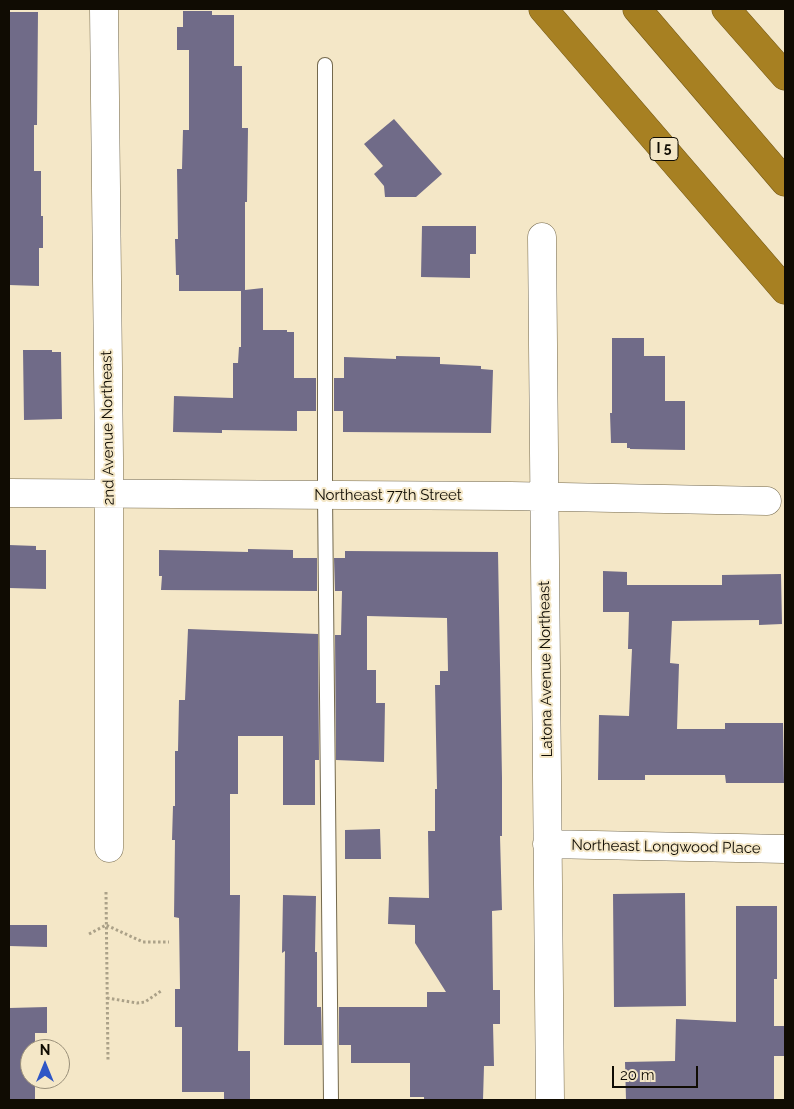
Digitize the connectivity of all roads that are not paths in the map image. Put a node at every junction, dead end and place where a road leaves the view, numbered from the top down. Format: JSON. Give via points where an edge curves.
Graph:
{"nodes":[{"id":1,"x":104,"y":9,"type":"edge"},
{"id":2,"x":543,"y":9,"type":"edge"},
{"id":3,"x":637,"y":9,"type":"edge"},
{"id":4,"x":729,"y":11,"type":"edge"},
{"id":5,"x":326,"y":64,"type":"dead end"},
{"id":6,"x":785,"y":76,"type":"edge"},
{"id":7,"x":785,"y":182,"type":"edge"},
{"id":8,"x":542,"y":237,"type":"dead end"},
{"id":9,"x":785,"y":290,"type":"edge"},
{"id":10,"x":9,"y":493,"type":"edge"},
{"id":11,"x":109,"y":494,"type":"junction"},
{"id":12,"x":325,"y":495,"type":"junction"},
{"id":13,"x":544,"y":496,"type":"junction"},
{"id":14,"x":767,"y":501,"type":"dead end"},
{"id":15,"x":548,"y":844,"type":"junction"},
{"id":16,"x":109,"y":848,"type":"dead end"},
{"id":17,"x":785,"y":849,"type":"edge"},
{"id":18,"x":331,"y":1100,"type":"edge"},
{"id":19,"x":550,"y":1100,"type":"edge"}],
"edges":[{"from":1,"to":11,"type":"street","name":"2nd Avenue Northeast"},
{"from":2,"to":9,"type":"highway","number":"I 5"},
{"from":3,"to":7,"type":"highway"},
{"from":4,"to":6,"type":"highway"},
{"from":5,"to":12,"type":"lane"},
{"from":8,"to":13,"type":"street","name":"Latona Avenue Northeast"},
{"from":10,"to":11,"type":"street","name":"Northeast 77th Street"},
{"from":11,"to":12,"type":"street","name":"Northeast 77th Street"},
{"from":11,"to":16,"type":"street","name":"2nd Avenue Northeast"},
{"from":12,"to":13,"type":"street","name":"Northeast 77th Street"},
{"from":12,"to":18,"type":"lane"},
{"from":13,"to":14,"type":"street","name":"Northeast 77th Street"},
{"from":13,"to":15,"type":"street","name":"Latona Avenue Northeast"},
{"from":15,"to":17,"type":"street","name":"Northeast Longwood Place"},
{"from":15,"to":19,"type":"street","name":"Latona Avenue Northeast"}]}
